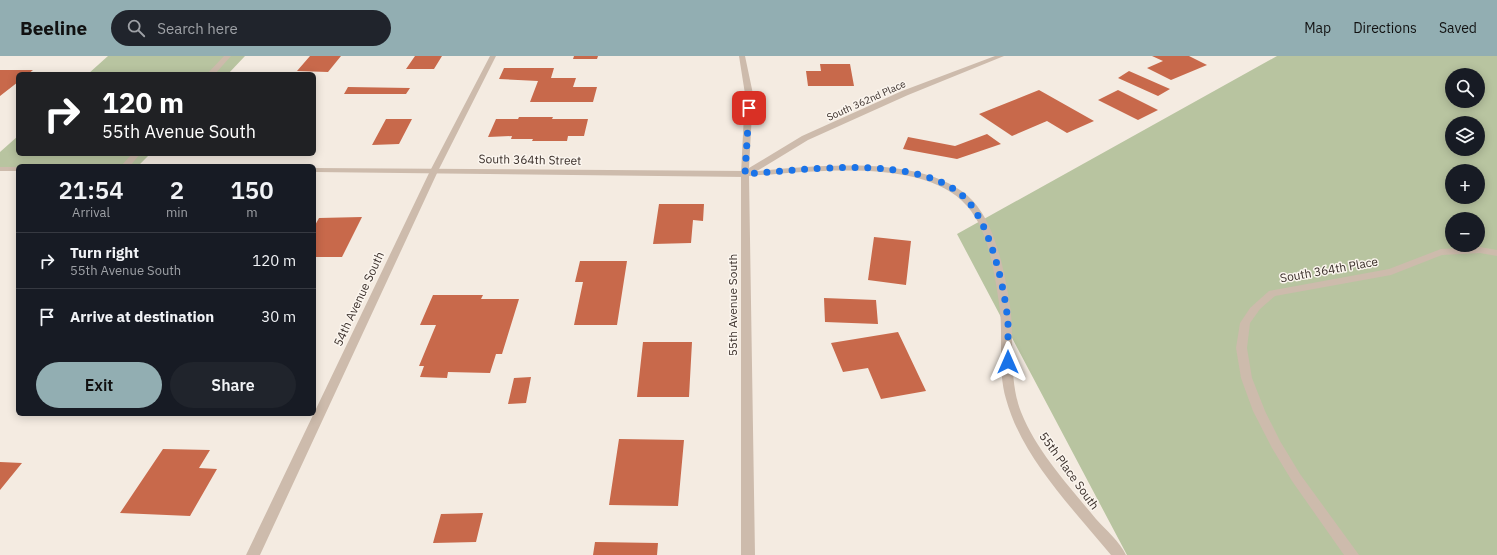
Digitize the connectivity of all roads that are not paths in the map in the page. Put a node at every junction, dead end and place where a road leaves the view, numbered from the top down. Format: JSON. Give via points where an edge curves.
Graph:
{"nodes":[{"id":1,"x":228,"y":56,"type":"edge"},
{"id":2,"x":493,"y":56,"type":"edge"},
{"id":3,"x":742,"y":56,"type":"edge"},
{"id":4,"x":1002,"y":56,"type":"edge"},
{"id":5,"x":213,"y":72,"type":"edge"},
{"id":6,"x":134,"y":156,"type":"edge"},
{"id":7,"x":127,"y":164,"type":"edge"},
{"id":8,"x":0,"y":169,"type":"edge"},
{"id":9,"x":16,"y":169,"type":"edge"},
{"id":10,"x":316,"y":170,"type":"edge"},
{"id":11,"x":434,"y":171,"type":"junction"},
{"id":12,"x":745,"y":174,"type":"junction"},
{"id":13,"x":1497,"y":253,"type":"edge"},
{"id":14,"x":254,"y":555,"type":"edge"},
{"id":15,"x":748,"y":555,"type":"edge"},
{"id":16,"x":1119,"y":555,"type":"edge"},
{"id":17,"x":1352,"y":555,"type":"edge"}],
"edges":[{"from":1,"to":5,"type":"street"},
{"from":2,"to":11,"type":"street","name":"54th Avenue South"},
{"from":3,"to":12,"type":"street","name":"55th Avenue South","via":[[749,94]]},
{"from":4,"to":12,"type":"street","name":"South 362nd Place","via":[[905,93],[805,138]]},
{"from":6,"to":7,"type":"street"},
{"from":8,"to":9,"type":"street"},
{"from":10,"to":11,"type":"street","name":"South 364th Street"},
{"from":11,"to":12,"type":"street","name":"South 364th Street"},
{"from":11,"to":14,"type":"street","name":"54th Avenue South"},
{"from":12,"to":15,"type":"street","name":"55th Avenue South"},
{"from":12,"to":16,"type":"street","name":"55th Place South","via":[[846,167],[888,170],[940,182],[964,197],[975,210],[985,231],[1000,278],[1008,322],[1008,374],[1014,409],[1038,456]]},
{"from":13,"to":17,"type":"street","name":"South 364th Place","via":[[1480,250],[1441,252],[1391,272],[1272,294],[1256,306],[1245,323],[1242,362],[1248,384],[1266,424],[1320,515]]}]}
